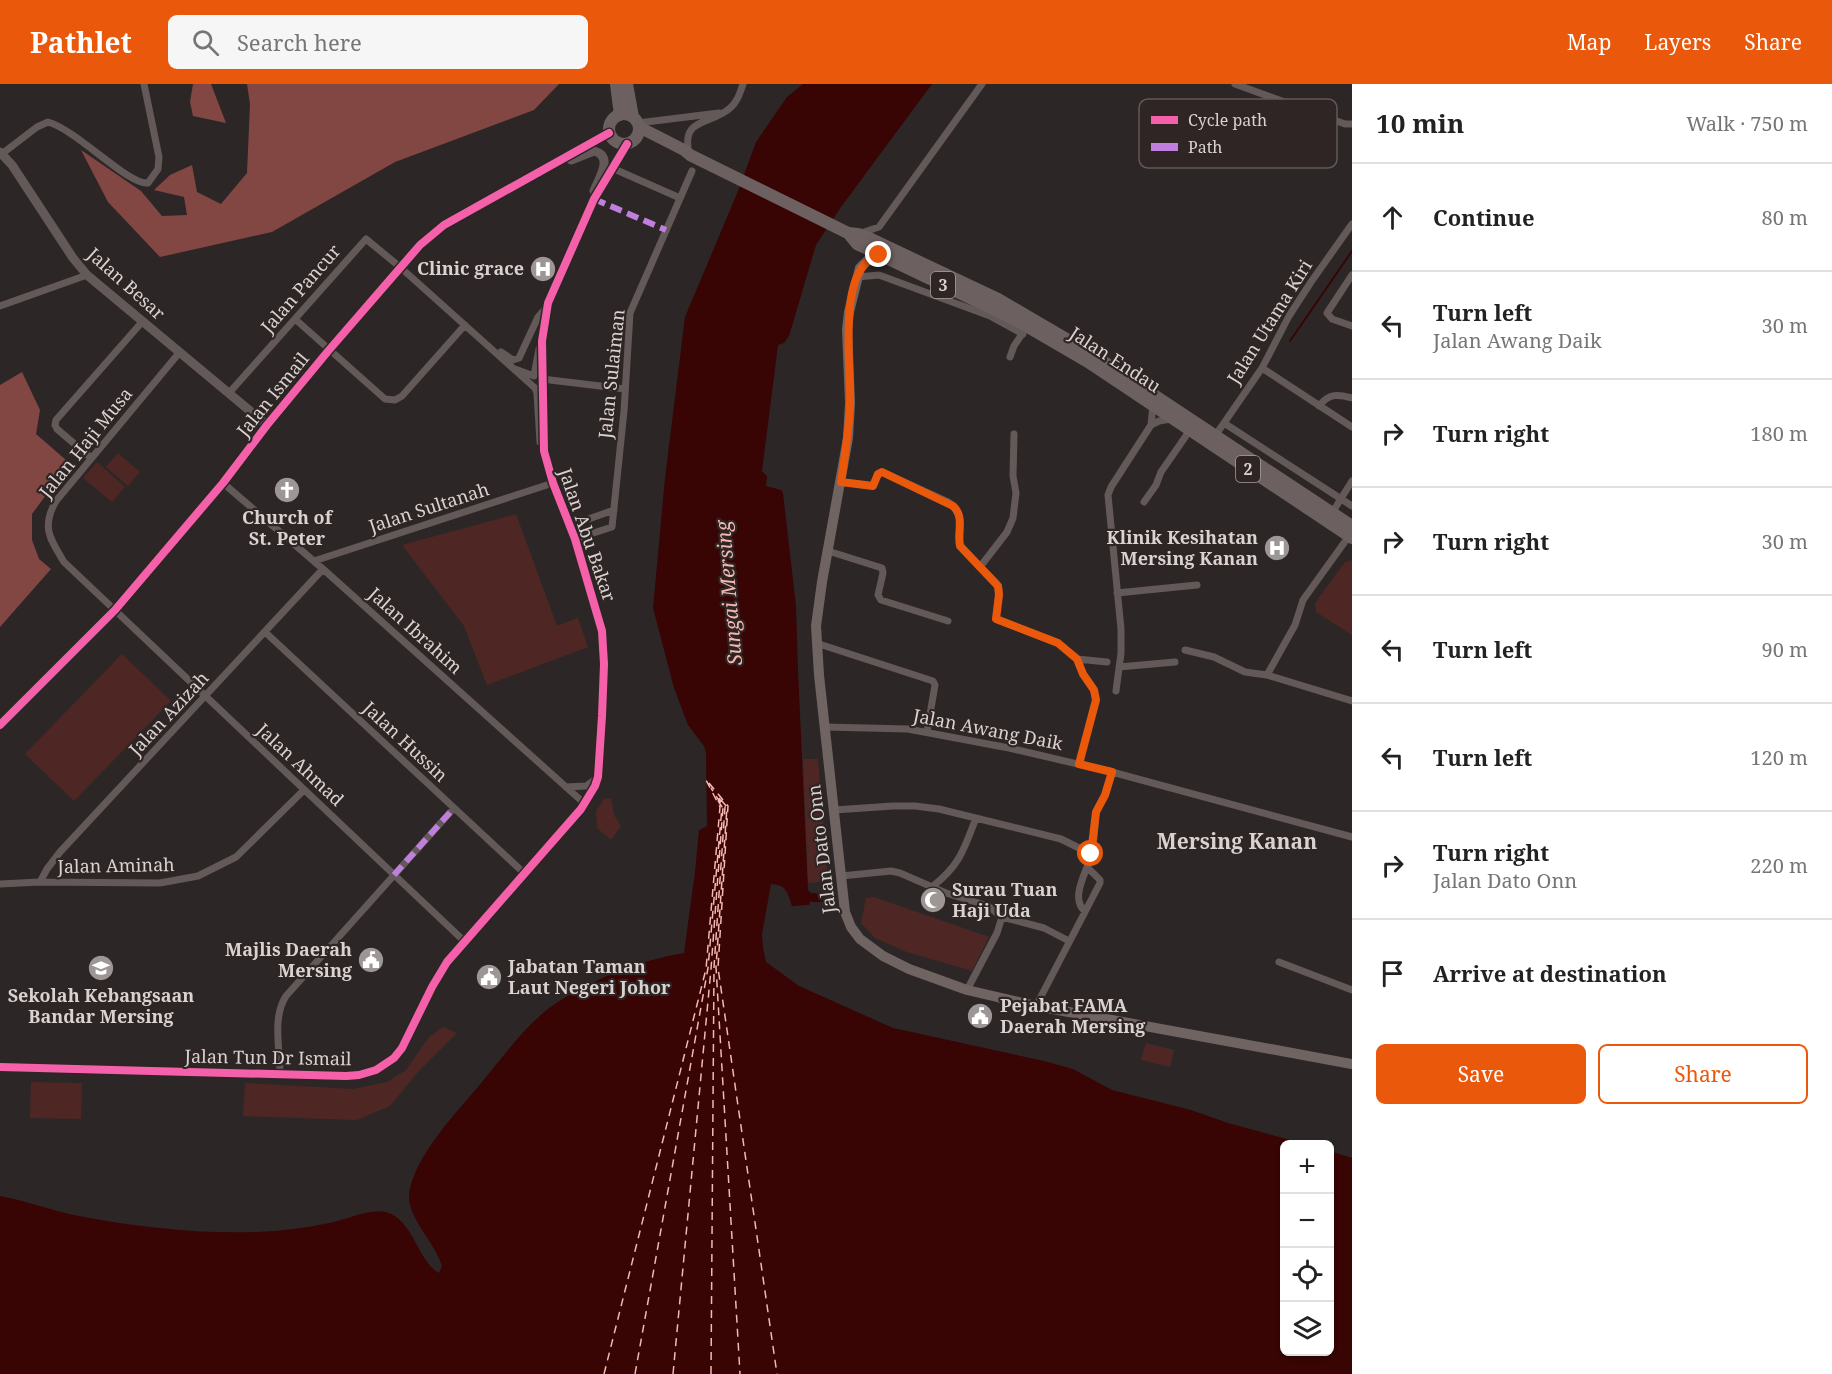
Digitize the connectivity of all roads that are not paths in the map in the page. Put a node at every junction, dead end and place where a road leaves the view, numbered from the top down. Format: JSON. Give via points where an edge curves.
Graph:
{"nodes":[{"id":1,"x":144,"y":84,"type":"edge"},
{"id":2,"x":616,"y":84,"type":"edge"},
{"id":3,"x":627,"y":84,"type":"edge"},
{"id":4,"x":743,"y":84,"type":"edge"},
{"id":5,"x":982,"y":84,"type":"edge"},
{"id":6,"x":1234,"y":84,"type":"edge"},
{"id":7,"x":1276,"y":99,"type":"edge"},
{"id":8,"x":725,"y":112,"type":"junction"},
{"id":9,"x":632,"y":120,"type":"junction"},
{"id":10,"x":1337,"y":121,"type":"edge"},
{"id":11,"x":1352,"y":124,"type":"edge"},
{"id":12,"x":609,"y":133,"type":"junction"},
{"id":13,"x":629,"y":143,"type":"junction"},
{"id":14,"x":1,"y":153,"type":"edge"},
{"id":15,"x":690,"y":155,"type":"junction"},
{"id":16,"x":612,"y":168,"type":"junction"},
{"id":17,"x":692,"y":171,"type":"dead end"},
{"id":18,"x":536,"y":174,"type":"junction"},
{"id":19,"x":680,"y":198,"type":"junction"},
{"id":20,"x":594,"y":199,"type":"junction"},
{"id":21,"x":1352,"y":224,"type":"edge"},
{"id":22,"x":879,"y":226,"type":"junction"},
{"id":23,"x":854,"y":237,"type":"junction"},
{"id":24,"x":880,"y":250,"type":"junction"},
{"id":25,"x":400,"y":267,"type":"junction"},
{"id":26,"x":859,"y":272,"type":"junction"},
{"id":27,"x":87,"y":275,"type":"junction"},
{"id":28,"x":1352,"y":275,"type":"edge"},
{"id":29,"x":0,"y":306,"type":"edge"},
{"id":30,"x":546,"y":309,"type":"junction"},
{"id":31,"x":992,"y":312,"type":"junction"},
{"id":32,"x":295,"y":319,"type":"junction"},
{"id":33,"x":142,"y":322,"type":"junction"},
{"id":34,"x":465,"y":326,"type":"junction"},
{"id":35,"x":1352,"y":326,"type":"edge"},
{"id":36,"x":1025,"y":330,"type":"junction"},
{"id":37,"x":542,"y":341,"type":"junction"},
{"id":38,"x":490,"y":348,"type":"junction"},
{"id":39,"x":329,"y":350,"type":"junction"},
{"id":40,"x":179,"y":353,"type":"junction"},
{"id":41,"x":1010,"y":357,"type":"dead end"},
{"id":42,"x":1088,"y":362,"type":"joint"},
{"id":43,"x":512,"y":368,"type":"junction"},
{"id":44,"x":1262,"y":368,"type":"junction"},
{"id":45,"x":542,"y":379,"type":"junction"},
{"id":46,"x":625,"y":389,"type":"junction"},
{"id":47,"x":229,"y":393,"type":"junction"},
{"id":48,"x":1352,"y":398,"type":"edge"},
{"id":49,"x":1151,"y":400,"type":"junction"},
{"id":50,"x":1319,"y":406,"type":"junction"},
{"id":51,"x":1173,"y":419,"type":"junction"},
{"id":52,"x":1224,"y":423,"type":"junction"},
{"id":53,"x":267,"y":425,"type":"junction"},
{"id":54,"x":1151,"y":425,"type":"junction"},
{"id":55,"x":1352,"y":427,"type":"edge"},
{"id":56,"x":1190,"y":430,"type":"junction"},
{"id":57,"x":1014,"y":434,"type":"dead end"},
{"id":58,"x":1215,"y":436,"type":"junction"},
{"id":59,"x":544,"y":452,"type":"junction"},
{"id":60,"x":91,"y":458,"type":"junction"},
{"id":61,"x":841,"y":482,"type":"junction"},
{"id":62,"x":1352,"y":482,"type":"edge"},
{"id":63,"x":223,"y":483,"type":"junction"},
{"id":64,"x":553,"y":483,"type":"junction"},
{"id":65,"x":1341,"y":499,"type":"junction"},
{"id":66,"x":1144,"y":502,"type":"dead end"},
{"id":67,"x":1352,"y":506,"type":"edge"},
{"id":68,"x":614,"y":510,"type":"junction"},
{"id":69,"x":1332,"y":513,"type":"junction"},
{"id":70,"x":569,"y":526,"type":"junction"},
{"id":71,"x":1351,"y":533,"type":"edge"},
{"id":72,"x":575,"y":539,"type":"junction"},
{"id":73,"x":828,"y":551,"type":"junction"},
{"id":74,"x":314,"y":561,"type":"junction"},
{"id":75,"x":980,"y":567,"type":"junction"},
{"id":76,"x":323,"y":569,"type":"junction"},
{"id":77,"x":1197,"y":585,"type":"dead end"},
{"id":78,"x":1117,"y":593,"type":"junction"},
{"id":79,"x":115,"y":610,"type":"junction"},
{"id":80,"x":948,"y":621,"type":"dead end"},
{"id":81,"x":265,"y":632,"type":"junction"},
{"id":82,"x":816,"y":643,"type":"junction"},
{"id":83,"x":1185,"y":650,"type":"dead end"},
{"id":84,"x":1077,"y":659,"type":"junction"},
{"id":85,"x":1107,"y":662,"type":"dead end"},
{"id":86,"x":1175,"y":662,"type":"dead end"},
{"id":87,"x":1119,"y":667,"type":"junction"},
{"id":88,"x":1267,"y":675,"type":"junction"},
{"id":89,"x":1116,"y":692,"type":"dead end"},
{"id":90,"x":206,"y":696,"type":"junction"},
{"id":91,"x":1352,"y":701,"type":"edge"},
{"id":92,"x":0,"y":725,"type":"edge"},
{"id":93,"x":824,"y":727,"type":"junction"},
{"id":94,"x":927,"y":732,"type":"junction"},
{"id":95,"x":1079,"y":764,"type":"junction"},
{"id":96,"x":1112,"y":772,"type":"junction"},
{"id":97,"x":598,"y":777,"type":"junction"},
{"id":98,"x":566,"y":787,"type":"junction"},
{"id":99,"x":304,"y":790,"type":"junction"},
{"id":100,"x":585,"y":804,"type":"junction"},
{"id":101,"x":454,"y":808,"type":"junction"},
{"id":102,"x":834,"y":810,"type":"junction"},
{"id":103,"x":976,"y":818,"type":"junction"},
{"id":104,"x":1352,"y":837,"type":"edge"},
{"id":105,"x":1091,"y":854,"type":"junction"},
{"id":106,"x":1087,"y":867,"type":"junction"},
{"id":107,"x":524,"y":873,"type":"junction"},
{"id":108,"x":394,"y":875,"type":"junction"},
{"id":109,"x":840,"y":876,"type":"junction"},
{"id":110,"x":40,"y":882,"type":"junction"},
{"id":111,"x":0,"y":884,"type":"edge"},
{"id":112,"x":933,"y":886,"type":"junction"},
{"id":113,"x":1085,"y":911,"type":"junction"},
{"id":114,"x":1002,"y":917,"type":"junction"},
{"id":115,"x":1069,"y":940,"type":"junction"},
{"id":116,"x":464,"y":941,"type":"junction"},
{"id":117,"x":1279,"y":962,"type":"dead end"},
{"id":118,"x":968,"y":990,"type":"junction"},
{"id":119,"x":1352,"y":990,"type":"edge"},
{"id":120,"x":1036,"y":1006,"type":"junction"},
{"id":121,"x":1352,"y":1065,"type":"edge"},
{"id":122,"x":0,"y":1067,"type":"edge"},
{"id":123,"x":280,"y":1073,"type":"junction"}],
"edges":[{"from":1,"to":14,"type":"street","via":[[159,157],[158,169],[148,183],[136,182],[91,147],[48,122]]},
{"from":2,"to":9,"type":"highway"},
{"from":3,"to":9,"type":"highway"},
{"from":4,"to":8,"type":"street","via":[[735,104]]},
{"from":5,"to":22,"type":"street"},
{"from":6,"to":7,"type":"street"},
{"from":8,"to":9,"type":"street"},
{"from":8,"to":15,"type":"street","via":[[690,130]]},
{"from":9,"to":12,"type":"highway","via":[[612,120]]},
{"from":9,"to":13,"type":"highway","via":[[639,133]]},
{"from":9,"to":15,"type":"highway","name":"Jalan Endau","number":"3"},
{"from":10,"to":11,"type":"street"},
{"from":12,"to":13,"type":"highway","number":"3","via":[[617,143]]},
{"from":12,"to":18,"type":"street","name":"Jalan Ismail"},
{"from":13,"to":15,"type":"highway","name":"Jalan Endau","number":"3","via":[[654,142]]},
{"from":13,"to":16,"type":"street","name":"Jalan Abu Bakar"},
{"from":14,"to":27,"type":"street","name":"Jalan Besar"},
{"from":15,"to":23,"type":"highway","name":"Jalan Endau","number":"3"},
{"from":16,"to":19,"type":"street"},
{"from":16,"to":20,"type":"street","name":"Jalan Abu Bakar"},
{"from":17,"to":19,"type":"street","name":"Jalan Sulaiman"},
{"from":18,"to":20,"type":"street","via":[[598,152],[605,163]]},
{"from":18,"to":25,"type":"street","name":"Jalan Ismail","via":[[435,231]]},
{"from":19,"to":46,"type":"street","name":"Jalan Sulaiman","via":[[630,313]]},
{"from":20,"to":30,"type":"street","name":"Jalan Abu Bakar"},
{"from":21,"to":44,"type":"street","name":"Jalan Utama Kiri","via":[[1299,300]]},
{"from":22,"to":23,"type":"street"},
{"from":22,"to":24,"type":"street"},
{"from":23,"to":24,"type":"highway","name":"Jalan Endau","number":"3"},
{"from":23,"to":26,"type":"main road"},
{"from":24,"to":26,"type":"main road"},
{"from":24,"to":31,"type":"highway","name":"Jalan Endau","number":"3"},
{"from":24,"to":49,"type":"highway","name":"Jalan Endau","number":"3","via":[[1018,310],[1092,354]]},
{"from":25,"to":32,"type":"street","name":"Jalan Pancur","via":[[366,239]]},
{"from":25,"to":34,"type":"street"},
{"from":25,"to":39,"type":"street","name":"Jalan Ismail"},
{"from":26,"to":31,"type":"street"},
{"from":26,"to":61,"type":"main road","name":"Jalan Dato Onn","via":[[847,320],[850,403]]},
{"from":27,"to":29,"type":"street"},
{"from":27,"to":33,"type":"street","name":"Jalan Besar"},
{"from":28,"to":35,"type":"street","via":[[1328,313],[1332,320]]},
{"from":30,"to":37,"type":"street","name":"Jalan Abu Bakar"},
{"from":30,"to":38,"type":"street","via":[[538,317],[519,358],[510,359]]},
{"from":31,"to":36,"type":"highway","name":"Jalan Endau","number":"3"},
{"from":32,"to":39,"type":"street"},
{"from":32,"to":47,"type":"street","name":"Jalan Pancur"},
{"from":33,"to":40,"type":"street","name":"Jalan Besar"},
{"from":33,"to":60,"type":"street","via":[[56,420],[57,429]]},
{"from":34,"to":38,"type":"street"},
{"from":34,"to":39,"type":"street","via":[[395,400],[384,399]]},
{"from":36,"to":41,"type":"street"},
{"from":36,"to":42,"type":"highway","name":"Jalan Endau","number":"3"},
{"from":37,"to":43,"type":"street","via":[[534,376]]},
{"from":37,"to":45,"type":"street","name":"Jalan Abu Bakar"},
{"from":38,"to":43,"type":"street"},
{"from":39,"to":53,"type":"street","name":"Jalan Ismail"},
{"from":40,"to":47,"type":"street","name":"Jalan Besar"},
{"from":40,"to":60,"type":"street","name":"Jalan Haji Musa"},
{"from":42,"to":49,"type":"highway","name":"Jalan Endau","number":"2"},
{"from":43,"to":59,"type":"street","via":[[536,390]]},
{"from":44,"to":50,"type":"street"},
{"from":44,"to":52,"type":"street","name":"Jalan Utama Kiri"},
{"from":45,"to":46,"type":"street"},
{"from":45,"to":59,"type":"street","name":"Jalan Abu Bakar"},
{"from":46,"to":68,"type":"street","name":"Jalan Sulaiman"},
{"from":47,"to":53,"type":"street","name":"Jalan Besar"},
{"from":48,"to":50,"type":"street","via":[[1337,394]]},
{"from":49,"to":51,"type":"highway","name":"Jalan Endau","number":"2"},
{"from":49,"to":54,"type":"street"},
{"from":49,"to":58,"type":"highway","name":"Jalan Endau","number":"3"},
{"from":50,"to":55,"type":"street"},
{"from":51,"to":54,"type":"street"},
{"from":51,"to":56,"type":"highway","name":"Jalan Endau","number":"2"},
{"from":52,"to":58,"type":"street","name":"Jalan Utama Kiri"},
{"from":52,"to":65,"type":"street"},
{"from":53,"to":63,"type":"street","name":"Jalan Ismail"},
{"from":54,"to":78,"type":"street","via":[[1108,495]]},
{"from":56,"to":66,"type":"street"},
{"from":56,"to":71,"type":"highway","name":"Jalan Endau","number":"2"},
{"from":57,"to":75,"type":"street","via":[[1014,518],[1008,532]]},
{"from":58,"to":69,"type":"highway","name":"Jalan Endau","number":"3"},
{"from":59,"to":64,"type":"street","name":"Jalan Abu Bakar"},
{"from":60,"to":79,"type":"street","name":"Jalan Haji Musa","via":[[56,501],[48,515],[48,531],[64,562]]},
{"from":61,"to":73,"type":"main road","name":"Jalan Dato Onn"},
{"from":61,"to":75,"type":"street","via":[[873,486],[882,472],[948,502],[959,512],[960,546]]},
{"from":62,"to":65,"type":"street"},
{"from":63,"to":74,"type":"street","name":"Jalan Ibrahim"},
{"from":63,"to":79,"type":"street","name":"Jalan Ismail"},
{"from":64,"to":70,"type":"street","name":"Jalan Abu Bakar"},
{"from":64,"to":74,"type":"street","name":"Jalan Sultanah"},
{"from":65,"to":67,"type":"street"},
{"from":65,"to":69,"type":"street"},
{"from":68,"to":70,"type":"street"},
{"from":68,"to":72,"type":"street","name":"Jalan Sulaiman","via":[[612,526]]},
{"from":69,"to":71,"type":"highway","name":"Jalan Endau","number":"3"},
{"from":70,"to":72,"type":"street","name":"Jalan Abu Bakar"},
{"from":71,"to":88,"type":"street","via":[[1303,600]]},
{"from":72,"to":97,"type":"street","name":"Jalan Abu Bakar","via":[[603,640]]},
{"from":73,"to":80,"type":"street","via":[[882,568],[878,595],[881,600]]},
{"from":73,"to":82,"type":"main road","name":"Jalan Dato Onn","via":[[817,612]]},
{"from":74,"to":76,"type":"street","name":"Jalan Ibrahim"},
{"from":75,"to":84,"type":"street","via":[[999,590],[996,619],[1054,641]]},
{"from":76,"to":81,"type":"street","name":"Jalan Azizah"},
{"from":76,"to":98,"type":"street","name":"Jalan Ibrahim"},
{"from":77,"to":78,"type":"street"},
{"from":78,"to":87,"type":"street"},
{"from":79,"to":90,"type":"street","name":"Jalan Ahmad"},
{"from":79,"to":92,"type":"street","name":"Jalan Ismail"},
{"from":81,"to":90,"type":"street","name":"Jalan Azizah"},
{"from":81,"to":101,"type":"street","name":"Jalan Hussin"},
{"from":82,"to":93,"type":"main road","name":"Jalan Dato Onn"},
{"from":82,"to":94,"type":"street","via":[[933,681]]},
{"from":83,"to":88,"type":"street","via":[[1214,657],[1245,672]]},
{"from":84,"to":85,"type":"street"},
{"from":84,"to":95,"type":"street","via":[[1096,700]]},
{"from":86,"to":87,"type":"street"},
{"from":87,"to":89,"type":"street"},
{"from":88,"to":91,"type":"street"},
{"from":90,"to":99,"type":"street","name":"Jalan Ahmad"},
{"from":90,"to":110,"type":"street","name":"Jalan Azizah","via":[[60,852]]},
{"from":93,"to":94,"type":"street","name":"Jalan Awang Daik"},
{"from":93,"to":102,"type":"main road","name":"Jalan Dato Onn"},
{"from":94,"to":95,"type":"street","name":"Jalan Awang Daik"},
{"from":95,"to":96,"type":"street","name":"Jalan Awang Daik"},
{"from":96,"to":104,"type":"street","name":"Jalan Awang Daik"},
{"from":96,"to":105,"type":"street","via":[[1096,812]]},
{"from":97,"to":98,"type":"street","via":[[586,786]]},
{"from":97,"to":100,"type":"street","name":"Jalan Abu Bakar"},
{"from":98,"to":100,"type":"street","name":"Jalan Ibrahim"},
{"from":99,"to":108,"type":"street","name":"Jalan Ahmad"},
{"from":99,"to":110,"type":"street","name":"Jalan Aminah","via":[[236,857],[198,876],[160,883]]},
{"from":100,"to":107,"type":"street","name":"Jalan Abu Bakar"},
{"from":101,"to":107,"type":"street","name":"Jalan Hussin"},
{"from":101,"to":108,"type":"street"},
{"from":102,"to":103,"type":"street","via":[[915,806]]},
{"from":102,"to":109,"type":"main road","name":"Jalan Dato Onn"},
{"from":103,"to":105,"type":"street","via":[[1060,839]]},
{"from":103,"to":112,"type":"street","via":[[957,863]]},
{"from":105,"to":106,"type":"street"},
{"from":106,"to":113,"type":"street","via":[[1079,895]]},
{"from":106,"to":113,"type":"street","via":[[1100,880]]},
{"from":107,"to":116,"type":"street","name":"Jalan Abu Bakar"},
{"from":108,"to":116,"type":"street","name":"Jalan Ahmad"},
{"from":108,"to":123,"type":"street","via":[[282,1001]]},
{"from":109,"to":112,"type":"street","via":[[895,872]]},
{"from":109,"to":118,"type":"main road","name":"Jalan Dato Onn","via":[[848,921],[860,939],[896,963]]},
{"from":110,"to":111,"type":"street","name":"Jalan Aminah"},
{"from":112,"to":114,"type":"street","via":[[988,906]]},
{"from":113,"to":115,"type":"street"},
{"from":114,"to":115,"type":"street","via":[[1044,928]]},
{"from":114,"to":118,"type":"street"},
{"from":115,"to":120,"type":"street"},
{"from":116,"to":123,"type":"street","name":"Jalan Tun Dr Ismail","via":[[438,976],[402,1048],[387,1064],[359,1075]]},
{"from":117,"to":119,"type":"street"},
{"from":118,"to":120,"type":"main road","name":"Jalan Dato Onn"},
{"from":120,"to":121,"type":"main road","name":"Jalan Dato Onn"},
{"from":122,"to":123,"type":"street","name":"Jalan Tun Dr Ismail"}]}
